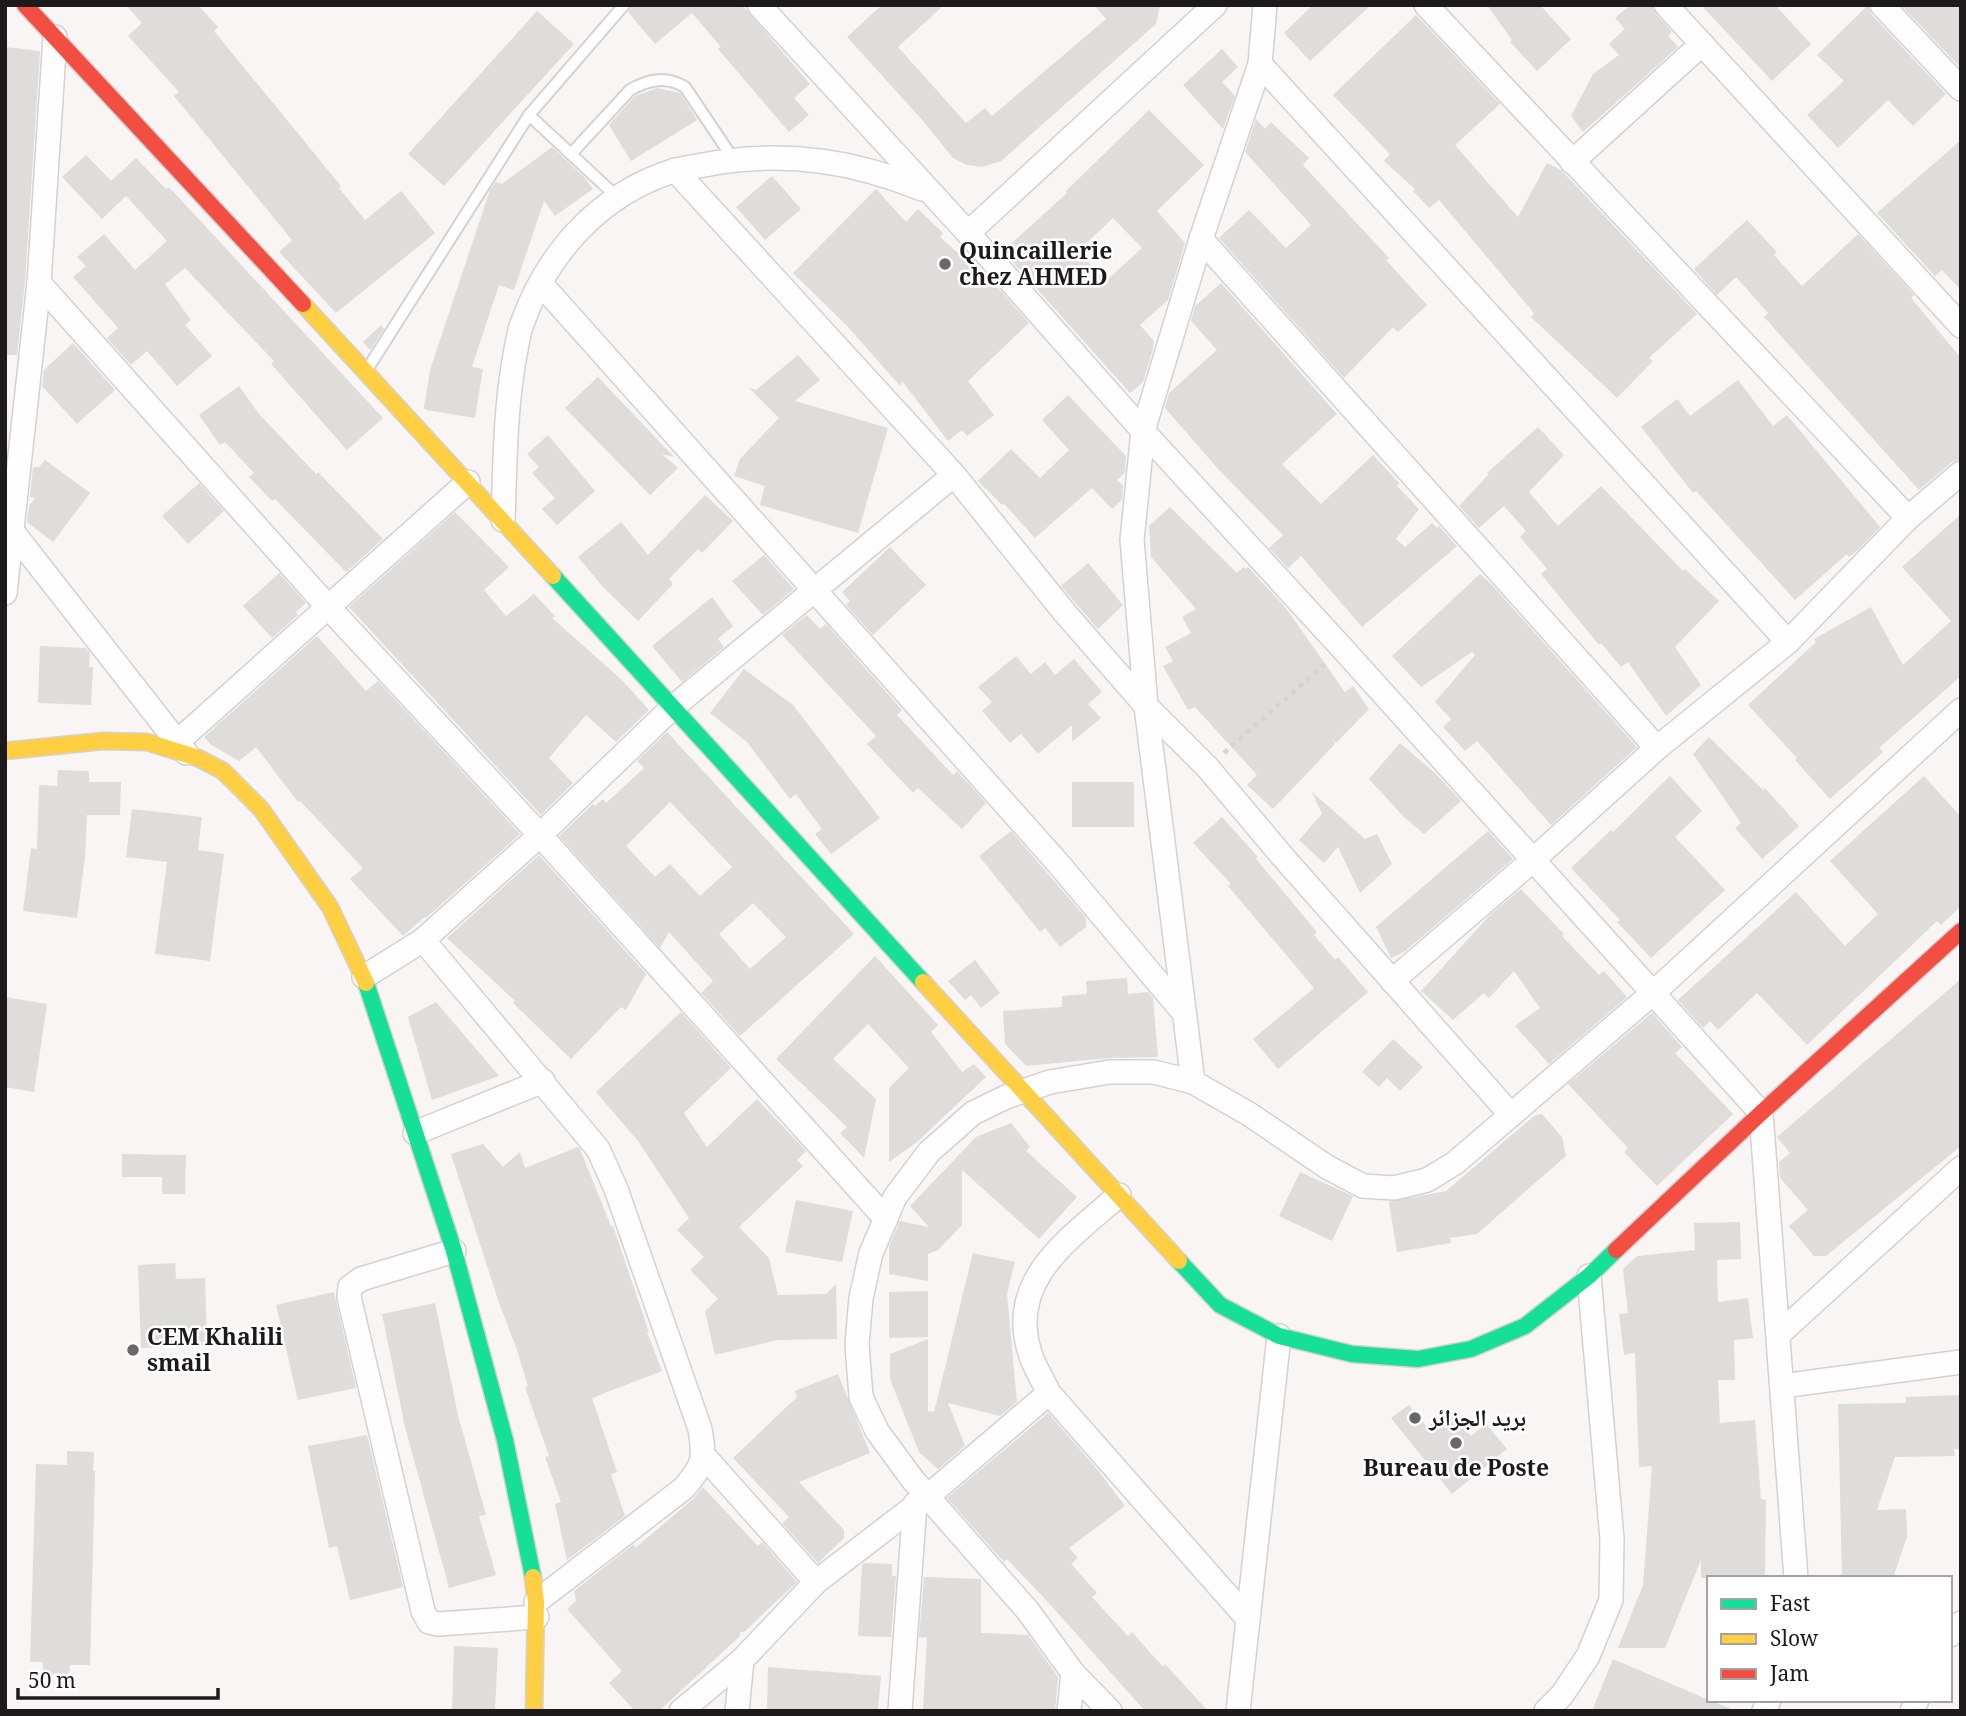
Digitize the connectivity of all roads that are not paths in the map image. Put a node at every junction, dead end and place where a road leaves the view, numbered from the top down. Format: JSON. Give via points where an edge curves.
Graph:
{"nodes":[{"id":1,"x":25,"y":5,"type":"edge"},
{"id":2,"x":624,"y":5,"type":"edge"},
{"id":3,"x":760,"y":5,"type":"edge"},
{"id":4,"x":1215,"y":5,"type":"edge"},
{"id":5,"x":1265,"y":5,"type":"edge"},
{"id":6,"x":1426,"y":5,"type":"edge"},
{"id":7,"x":1667,"y":5,"type":"edge"},
{"id":8,"x":1882,"y":5,"type":"edge"},
{"id":9,"x":1189,"y":14,"type":"edge"},
{"id":10,"x":55,"y":37,"type":"junction"},
{"id":11,"x":1702,"y":44,"type":"junction"},
{"id":12,"x":1260,"y":64,"type":"junction"},
{"id":13,"x":1961,"y":89,"type":"edge"},
{"id":14,"x":529,"y":114,"type":"junction"},
{"id":15,"x":572,"y":154,"type":"junction"},
{"id":16,"x":734,"y":160,"type":"junction"},
{"id":17,"x":1572,"y":162,"type":"junction"},
{"id":18,"x":675,"y":170,"type":"junction"},
{"id":19,"x":930,"y":192,"type":"junction"},
{"id":20,"x":617,"y":197,"type":"junction"},
{"id":21,"x":968,"y":233,"type":"junction"},
{"id":22,"x":1200,"y":239,"type":"junction"},
{"id":23,"x":39,"y":283,"type":"junction"},
{"id":24,"x":541,"y":284,"type":"junction"},
{"id":25,"x":1961,"y":326,"type":"edge"},
{"id":26,"x":365,"y":373,"type":"junction"},
{"id":27,"x":1143,"y":431,"type":"junction"},
{"id":28,"x":1961,"y":473,"type":"edge"},
{"id":29,"x":954,"y":475,"type":"junction"},
{"id":30,"x":468,"y":482,"type":"junction"},
{"id":31,"x":1908,"y":518,"type":"junction"},
{"id":32,"x":503,"y":520,"type":"junction"},
{"id":33,"x":12,"y":531,"type":"junction"},
{"id":34,"x":814,"y":590,"type":"junction"},
{"id":35,"x":5,"y":593,"type":"edge"},
{"id":36,"x":329,"y":608,"type":"junction"},
{"id":37,"x":1788,"y":642,"type":"junction"},
{"id":38,"x":1146,"y":706,"type":"junction"},
{"id":39,"x":673,"y":708,"type":"junction"},
{"id":40,"x":1961,"y":710,"type":"edge"},
{"id":41,"x":181,"y":748,"type":"junction"},
{"id":42,"x":1657,"y":748,"type":"junction"},
{"id":43,"x":5,"y":751,"type":"edge"},
{"id":44,"x":540,"y":835,"type":"junction"},
{"id":45,"x":1533,"y":860,"type":"junction"},
{"id":46,"x":1961,"y":931,"type":"edge"},
{"id":47,"x":423,"y":940,"type":"junction"},
{"id":48,"x":364,"y":976,"type":"junction"},
{"id":49,"x":1392,"y":981,"type":"junction"},
{"id":50,"x":1653,"y":993,"type":"junction"},
{"id":51,"x":1184,"y":1013,"type":"junction"},
{"id":52,"x":543,"y":1081,"type":"junction"},
{"id":53,"x":1193,"y":1082,"type":"junction"},
{"id":54,"x":1024,"y":1091,"type":"junction"},
{"id":55,"x":1761,"y":1114,"type":"junction"},
{"id":56,"x":1511,"y":1115,"type":"junction"},
{"id":57,"x":415,"y":1133,"type":"junction"},
{"id":58,"x":1961,"y":1168,"type":"edge"},
{"id":59,"x":1119,"y":1195,"type":"junction"},
{"id":60,"x":886,"y":1219,"type":"junction"},
{"id":61,"x":454,"y":1251,"type":"junction"},
{"id":62,"x":1589,"y":1276,"type":"junction"},
{"id":63,"x":1778,"y":1335,"type":"junction"},
{"id":64,"x":1279,"y":1336,"type":"junction"},
{"id":65,"x":1961,"y":1362,"type":"edge"},
{"id":66,"x":1782,"y":1386,"type":"junction"},
{"id":67,"x":1049,"y":1393,"type":"junction"},
{"id":68,"x":704,"y":1456,"type":"junction"},
{"id":69,"x":922,"y":1500,"type":"junction"},
{"id":70,"x":1796,"y":1576,"type":"edge"},
{"id":71,"x":817,"y":1581,"type":"junction"},
{"id":72,"x":536,"y":1609,"type":"junction"},
{"id":73,"x":1248,"y":1619,"type":"junction"},
{"id":74,"x":742,"y":1660,"type":"junction"},
{"id":75,"x":1073,"y":1673,"type":"junction"},
{"id":76,"x":534,"y":1711,"type":"edge"},
{"id":77,"x":681,"y":1711,"type":"edge"},
{"id":78,"x":737,"y":1711,"type":"edge"},
{"id":79,"x":900,"y":1711,"type":"edge"},
{"id":80,"x":1069,"y":1711,"type":"edge"},
{"id":81,"x":1110,"y":1711,"type":"edge"},
{"id":82,"x":1238,"y":1711,"type":"edge"},
{"id":83,"x":1546,"y":1711,"type":"edge"}],
"edges":[{"from":1,"to":10,"type":"street"},
{"from":2,"to":14,"type":"lane"},
{"from":3,"to":19,"type":"street"},
{"from":4,"to":9,"type":"street"},
{"from":5,"to":12,"type":"street"},
{"from":6,"to":17,"type":"street"},
{"from":7,"to":11,"type":"street"},
{"from":8,"to":13,"type":"street"},
{"from":9,"to":21,"type":"street"},
{"from":10,"to":23,"type":"street"},
{"from":10,"to":26,"type":"street"},
{"from":11,"to":17,"type":"street"},
{"from":11,"to":25,"type":"street"},
{"from":12,"to":22,"type":"street"},
{"from":12,"to":37,"type":"street"},
{"from":14,"to":15,"type":"lane"},
{"from":14,"to":26,"type":"lane"},
{"from":15,"to":16,"type":"lane","via":[[630,90],[659,79],[685,87]]},
{"from":15,"to":20,"type":"lane"},
{"from":16,"to":18,"type":"street"},
{"from":16,"to":19,"type":"street","via":[[788,157],[855,166]]},
{"from":17,"to":31,"type":"street"},
{"from":18,"to":20,"type":"street"},
{"from":18,"to":29,"type":"street"},
{"from":19,"to":21,"type":"street"},
{"from":20,"to":24,"type":"street","via":[[579,228],[548,267]]},
{"from":21,"to":27,"type":"street"},
{"from":22,"to":27,"type":"street"},
{"from":22,"to":42,"type":"street"},
{"from":23,"to":33,"type":"street"},
{"from":23,"to":36,"type":"street"},
{"from":24,"to":32,"type":"street","via":[[521,325],[509,388]]},
{"from":24,"to":34,"type":"street"},
{"from":26,"to":30,"type":"street"},
{"from":27,"to":38,"type":"street","via":[[1132,540]]},
{"from":27,"to":45,"type":"street"},
{"from":28,"to":31,"type":"street"},
{"from":29,"to":34,"type":"street"},
{"from":29,"to":38,"type":"street"},
{"from":30,"to":32,"type":"street"},
{"from":30,"to":36,"type":"street"},
{"from":31,"to":37,"type":"street"},
{"from":32,"to":39,"type":"street"},
{"from":33,"to":35,"type":"street"},
{"from":33,"to":41,"type":"street"},
{"from":34,"to":39,"type":"street"},
{"from":34,"to":51,"type":"street","via":[[1057,862]]},
{"from":36,"to":41,"type":"street"},
{"from":36,"to":44,"type":"street"},
{"from":37,"to":42,"type":"street"},
{"from":38,"to":49,"type":"street","via":[[1208,768]]},
{"from":38,"to":51,"type":"street"},
{"from":39,"to":44,"type":"street"},
{"from":39,"to":54,"type":"street"},
{"from":40,"to":50,"type":"street"},
{"from":41,"to":43,"type":"street","via":[[103,741]]},
{"from":41,"to":48,"type":"street","via":[[223,771],[261,809],[330,907]]},
{"from":42,"to":45,"type":"street"},
{"from":44,"to":47,"type":"street"},
{"from":44,"to":60,"type":"street"},
{"from":45,"to":49,"type":"street"},
{"from":45,"to":50,"type":"street"},
{"from":46,"to":55,"type":"street"},
{"from":47,"to":48,"type":"street"},
{"from":47,"to":52,"type":"street"},
{"from":48,"to":57,"type":"street"},
{"from":49,"to":56,"type":"street"},
{"from":50,"to":55,"type":"street"},
{"from":50,"to":56,"type":"street"},
{"from":51,"to":53,"type":"street"},
{"from":52,"to":57,"type":"street"},
{"from":52,"to":68,"type":"street","via":[[598,1149],[616,1189],[700,1430]]},
{"from":53,"to":54,"type":"street","via":[[1154,1072],[1109,1072]]},
{"from":53,"to":56,"type":"street","via":[[1363,1186],[1394,1188],[1427,1180],[1455,1163]]},
{"from":54,"to":59,"type":"street"},
{"from":54,"to":60,"type":"street","via":[[973,1114],[929,1152],[895,1197]]},
{"from":55,"to":62,"type":"street"},
{"from":55,"to":63,"type":"street"},
{"from":57,"to":61,"type":"street"},
{"from":58,"to":63,"type":"street"},
{"from":59,"to":64,"type":"street","via":[[1220,1305]]},
{"from":59,"to":67,"type":"street","via":[[1051,1257],[1032,1283],[1024,1316],[1030,1353]]},
{"from":60,"to":69,"type":"street","via":[[871,1253],[860,1298],[861,1397],[877,1431]]},
{"from":61,"to":72,"type":"street","via":[[505,1440]]},
{"from":61,"to":72,"type":"street","via":[[361,1279],[351,1287],[349,1297],[429,1622],[438,1625]]},
{"from":62,"to":64,"type":"street","via":[[1525,1326],[1471,1349],[1418,1359],[1352,1354]]},
{"from":62,"to":83,"type":"street","via":[[1611,1526],[1611,1600],[1588,1656]]},
{"from":63,"to":66,"type":"street"},
{"from":64,"to":73,"type":"street"},
{"from":65,"to":66,"type":"street"},
{"from":66,"to":70,"type":"street"},
{"from":67,"to":69,"type":"street"},
{"from":67,"to":73,"type":"street"},
{"from":68,"to":71,"type":"street"},
{"from":68,"to":72,"type":"street","via":[[684,1488]]},
{"from":69,"to":71,"type":"street"},
{"from":69,"to":75,"type":"street","via":[[1028,1611]]},
{"from":69,"to":79,"type":"street"},
{"from":71,"to":74,"type":"street"},
{"from":72,"to":76,"type":"street"},
{"from":73,"to":82,"type":"street"},
{"from":74,"to":77,"type":"street"},
{"from":74,"to":78,"type":"street"},
{"from":75,"to":80,"type":"street"},
{"from":75,"to":81,"type":"street"}]}
